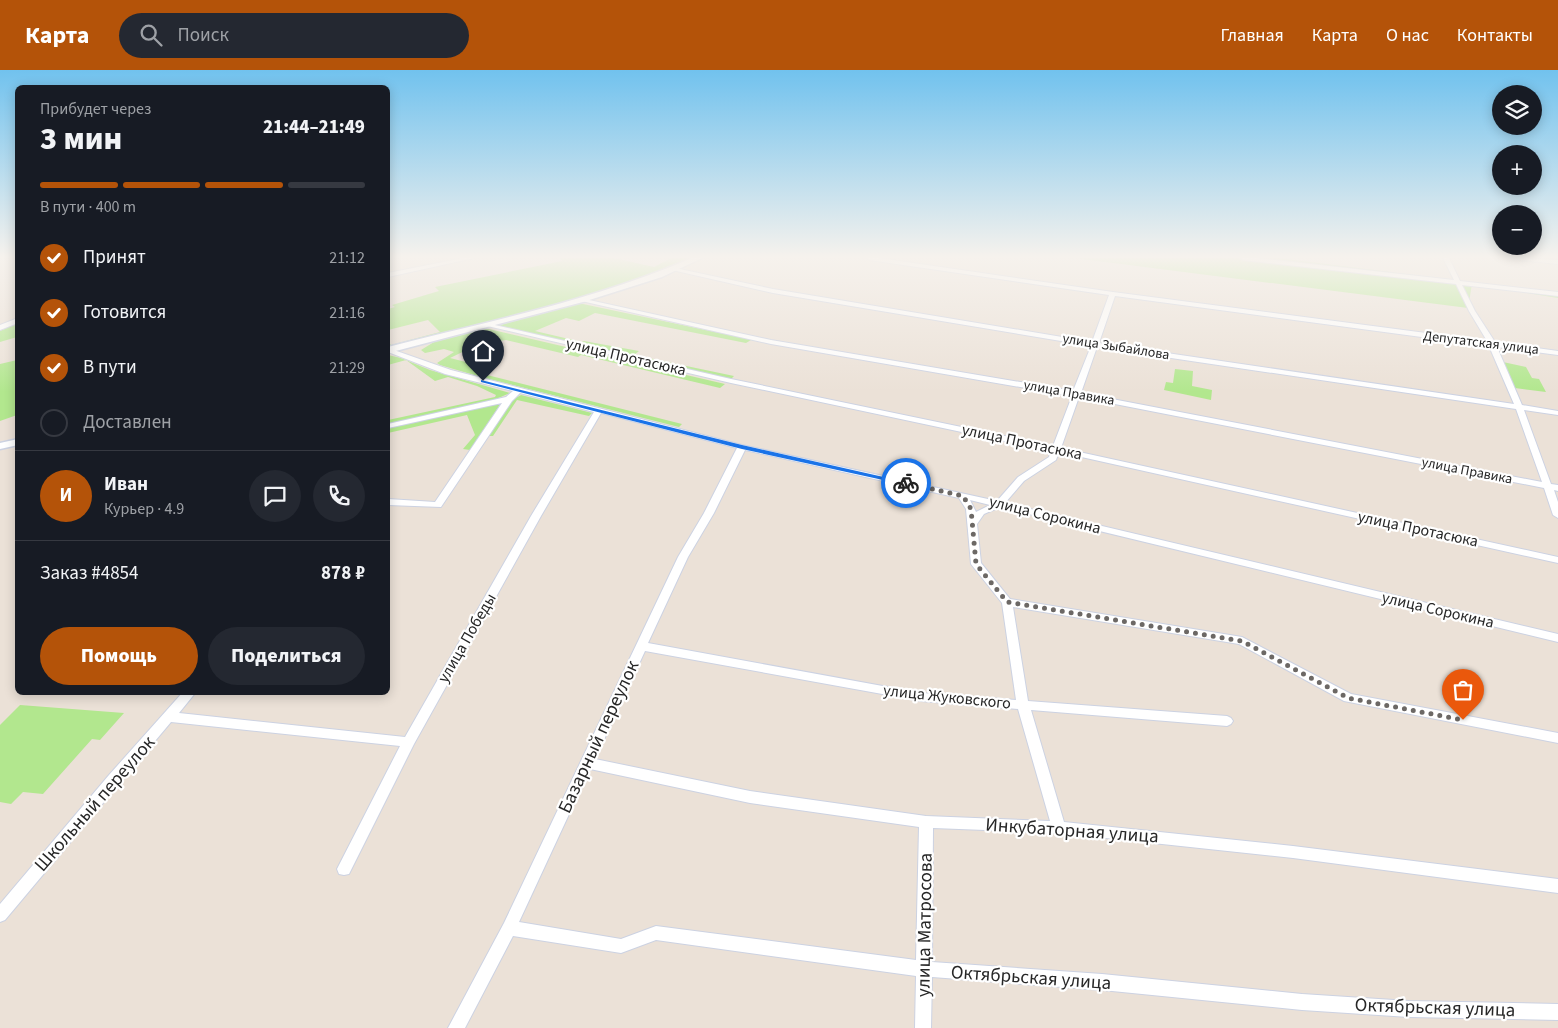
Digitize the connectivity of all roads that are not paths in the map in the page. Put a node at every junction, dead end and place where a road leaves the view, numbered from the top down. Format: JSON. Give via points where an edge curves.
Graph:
{"nodes":[{"id":1,"x":570,"y":303,"type":"edge"},
{"id":2,"x":592,"y":303,"type":"edge"},
{"id":3,"x":844,"y":303,"type":"edge"},
{"id":4,"x":1110,"y":303,"type":"edge"},
{"id":5,"x":1179,"y":303,"type":"edge"},
{"id":6,"x":1469,"y":303,"type":"edge"},
{"id":7,"x":15,"y":321,"type":"edge"},
{"id":8,"x":486,"y":325,"type":"junction"},
{"id":9,"x":0,"y":328,"type":"edge"},
{"id":10,"x":1094,"y":344,"type":"junction"},
{"id":11,"x":1492,"y":344,"type":"junction"},
{"id":12,"x":390,"y":349,"type":"edge"},
{"id":13,"x":390,"y":351,"type":"edge"},
{"id":14,"x":1558,"y":353,"type":"edge"},
{"id":15,"x":518,"y":390,"type":"junction"},
{"id":16,"x":1075,"y":394,"type":"junction"},
{"id":17,"x":509,"y":399,"type":"junction"},
{"id":18,"x":1519,"y":407,"type":"junction"},
{"id":19,"x":598,"y":411,"type":"junction"},
{"id":20,"x":1558,"y":413,"type":"edge"},
{"id":21,"x":390,"y":426,"type":"edge"},
{"id":22,"x":15,"y":443,"type":"edge"},
{"id":23,"x":0,"y":446,"type":"edge"},
{"id":24,"x":742,"y":447,"type":"junction"},
{"id":25,"x":1056,"y":449,"type":"junction"},
{"id":26,"x":1547,"y":486,"type":"junction"},
{"id":27,"x":1558,"y":488,"type":"edge"},
{"id":28,"x":963,"y":496,"type":"junction"},
{"id":29,"x":390,"y":502,"type":"edge"},
{"id":30,"x":999,"y":504,"type":"junction"},
{"id":31,"x":1558,"y":515,"type":"edge"},
{"id":32,"x":972,"y":524,"type":"junction"},
{"id":33,"x":1558,"y":560,"type":"edge"},
{"id":34,"x":1007,"y":602,"type":"junction"},
{"id":35,"x":1558,"y":638,"type":"edge"},
{"id":36,"x":640,"y":646,"type":"junction"},
{"id":37,"x":188,"y":695,"type":"edge"},
{"id":38,"x":1023,"y":705,"type":"junction"},
{"id":39,"x":170,"y":717,"type":"junction"},
{"id":40,"x":1227,"y":721,"type":"dead end"},
{"id":41,"x":1558,"y":738,"type":"edge"},
{"id":42,"x":408,"y":742,"type":"junction"},
{"id":43,"x":588,"y":763,"type":"junction"},
{"id":44,"x":926,"y":822,"type":"junction"},
{"id":45,"x":1059,"y":827,"type":"junction"},
{"id":46,"x":344,"y":869,"type":"dead end"},
{"id":47,"x":1558,"y":886,"type":"edge"},
{"id":48,"x":0,"y":915,"type":"edge"},
{"id":49,"x":509,"y":928,"type":"junction"},
{"id":50,"x":925,"y":969,"type":"junction"},
{"id":51,"x":1558,"y":1012,"type":"edge"},
{"id":52,"x":456,"y":1028,"type":"edge"},
{"id":53,"x":923,"y":1028,"type":"edge"}],
"edges":[{"from":1,"to":8,"type":"street"},
{"from":2,"to":16,"type":"street","name":"улица Правика","via":[[770,342]]},
{"from":3,"to":10,"type":"street","name":"улица Зыбайлова"},
{"from":4,"to":10,"type":"street"},
{"from":5,"to":11,"type":"street","name":"Депутатская улица"},
{"from":6,"to":11,"type":"street"},
{"from":7,"to":9,"type":"street"},
{"from":8,"to":12,"type":"street"},
{"from":8,"to":25,"type":"street","name":"улица Протасюка","via":[[731,381]]},
{"from":10,"to":16,"type":"street"},
{"from":10,"to":18,"type":"street","name":"улица Зыбайлова"},
{"from":11,"to":14,"type":"street","name":"Депутатская улица"},
{"from":11,"to":18,"type":"street"},
{"from":13,"to":15,"type":"street","name":"улица Сорокина","via":[[448,372]]},
{"from":15,"to":17,"type":"street"},
{"from":15,"to":19,"type":"street","name":"улица Сорокина"},
{"from":16,"to":25,"type":"street"},
{"from":16,"to":26,"type":"street","name":"улица Правика"},
{"from":17,"to":21,"type":"street"},
{"from":17,"to":29,"type":"street","via":[[438,506]]},
{"from":18,"to":20,"type":"street","name":"улица Зыбайлова"},
{"from":18,"to":26,"type":"street"},
{"from":19,"to":24,"type":"street","name":"улица Сорокина"},
{"from":19,"to":42,"type":"street","name":"улица Победы"},
{"from":22,"to":23,"type":"street"},
{"from":24,"to":28,"type":"street","name":"улица Сорокина"},
{"from":24,"to":36,"type":"street","name":"Базарный переулок"},
{"from":25,"to":30,"type":"street","via":[[1052,458],[1021,479]]},
{"from":25,"to":33,"type":"street","name":"улица Протасюка"},
{"from":26,"to":27,"type":"street","name":"улица Правика"},
{"from":26,"to":31,"type":"street"},
{"from":28,"to":30,"type":"street","name":"улица Сорокина"},
{"from":28,"to":32,"type":"street","via":[[971,509]]},
{"from":30,"to":32,"type":"street","via":[[982,512]]},
{"from":30,"to":35,"type":"street","name":"улица Сорокина"},
{"from":32,"to":34,"type":"street","via":[[976,564]]},
{"from":34,"to":38,"type":"street"},
{"from":34,"to":41,"type":"street","via":[[1242,641],[1348,698]]},
{"from":36,"to":38,"type":"street","name":"улица Жуковского","via":[[921,698]]},
{"from":36,"to":43,"type":"street","name":"Базарный переулок"},
{"from":37,"to":39,"type":"street","name":"Школьный переулок"},
{"from":38,"to":40,"type":"street","name":"улица Жуковского"},
{"from":38,"to":45,"type":"street"},
{"from":39,"to":42,"type":"street"},
{"from":39,"to":48,"type":"street","name":"Школьный переулок"},
{"from":42,"to":46,"type":"street","name":"улица Победы"},
{"from":43,"to":44,"type":"street","name":"Инкубаторная улица","via":[[750,797]]},
{"from":43,"to":49,"type":"street","name":"Базарный переулок"},
{"from":44,"to":45,"type":"street","name":"Инкубаторная улица"},
{"from":44,"to":50,"type":"street","name":"улица Матросова"},
{"from":45,"to":47,"type":"street","name":"Инкубаторная улица","via":[[1293,852]]},
{"from":49,"to":50,"type":"street","name":"Октябрьская улица","via":[[621,946],[656,933]]},
{"from":49,"to":52,"type":"street","name":"Базарный переулок"},
{"from":50,"to":51,"type":"street","name":"Октябрьская улица","via":[[1302,1002],[1409,1009]]},
{"from":50,"to":53,"type":"street","name":"улица Матросова"}]}
